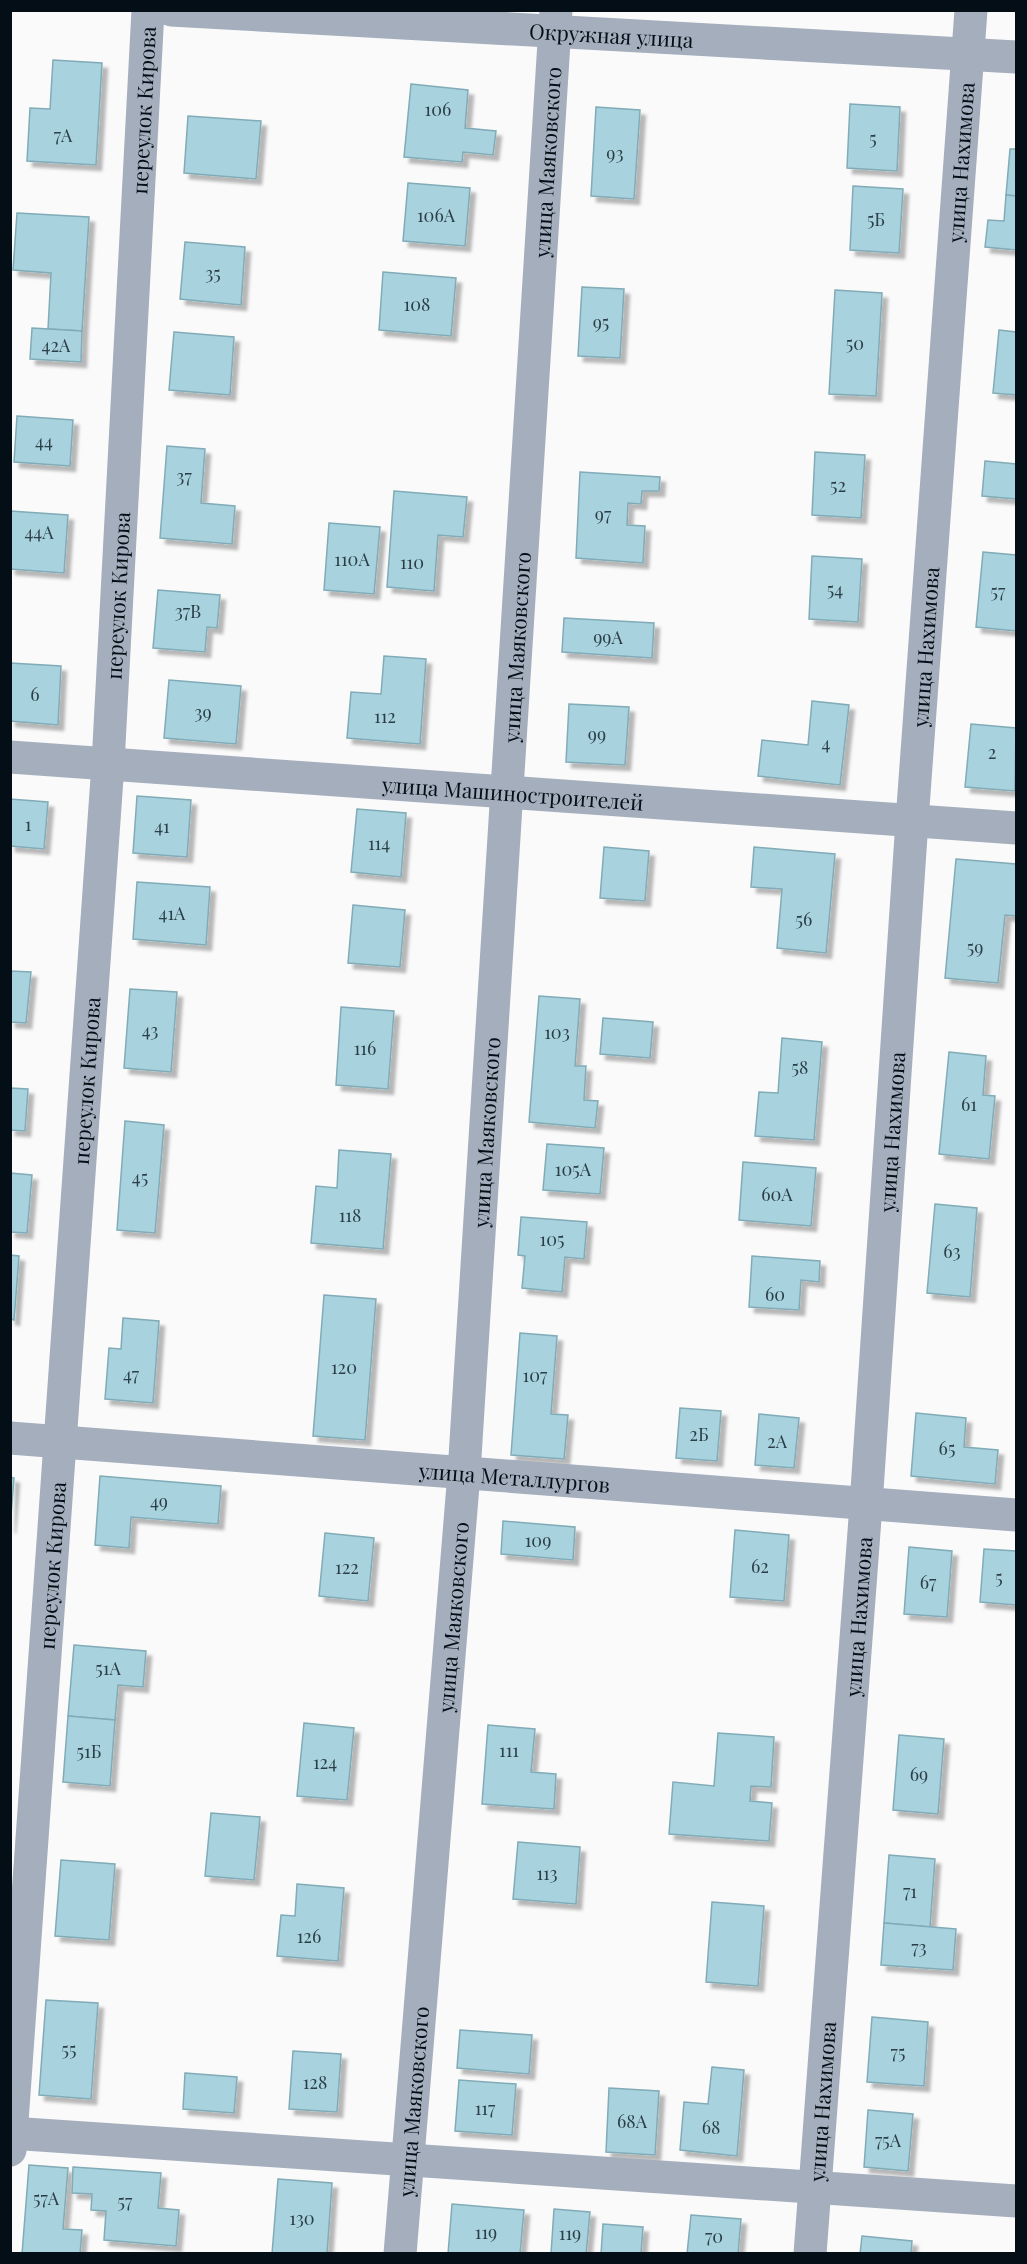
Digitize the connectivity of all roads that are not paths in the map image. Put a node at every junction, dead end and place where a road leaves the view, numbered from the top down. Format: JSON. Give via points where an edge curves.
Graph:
{"nodes":[{"id":1,"x":148,"y":10,"type":"edge"},
{"id":2,"x":171,"y":10,"type":"edge"},
{"id":3,"x":971,"y":10,"type":"edge"},
{"id":4,"x":556,"y":20,"type":"edge"},
{"id":5,"x":969,"y":55,"type":"junction"},
{"id":6,"x":1017,"y":57,"type":"edge"},
{"id":7,"x":10,"y":757,"type":"edge"},
{"id":8,"x":108,"y":764,"type":"junction"},
{"id":9,"x":505,"y":794,"type":"junction"},
{"id":10,"x":912,"y":821,"type":"junction"},
{"id":11,"x":1017,"y":828,"type":"edge"},
{"id":12,"x":10,"y":1438,"type":"edge"},
{"id":13,"x":61,"y":1443,"type":"junction"},
{"id":14,"x":464,"y":1473,"type":"junction"},
{"id":15,"x":866,"y":1505,"type":"junction"},
{"id":16,"x":1017,"y":1515,"type":"edge"},
{"id":17,"x":11,"y":2139,"type":"edge"},
{"id":18,"x":407,"y":2160,"type":"junction"},
{"id":19,"x":814,"y":2187,"type":"junction"},
{"id":20,"x":1017,"y":2201,"type":"edge"},
{"id":21,"x":400,"y":2253,"type":"edge"},
{"id":22,"x":810,"y":2253,"type":"edge"}],
"edges":[{"from":1,"to":8,"type":"street","name":"переулок Кирова"},
{"from":2,"to":4,"type":"street","name":"Окружная улица"},
{"from":3,"to":5,"type":"street","name":"улица Нахимова"},
{"from":4,"to":5,"type":"street","name":"Окружная улица"},
{"from":4,"to":9,"type":"street","name":"улица Маяковского"},
{"from":5,"to":6,"type":"street","name":"Окружная улица"},
{"from":5,"to":10,"type":"street","name":"улица Нахимова"},
{"from":7,"to":8,"type":"street","name":"улица Машиностроителей"},
{"from":8,"to":9,"type":"street","name":"улица Машиностроителей"},
{"from":8,"to":13,"type":"street","name":"переулок Кирова"},
{"from":9,"to":10,"type":"street","name":"улица Машиностроителей"},
{"from":9,"to":14,"type":"street","name":"улица Маяковского"},
{"from":10,"to":11,"type":"street","name":"улица Машиностроителей"},
{"from":10,"to":15,"type":"street","name":"улица Нахимова"},
{"from":12,"to":13,"type":"street","name":"улица Металлургов"},
{"from":13,"to":14,"type":"street","name":"улица Металлургов"},
{"from":13,"to":17,"type":"street","name":"переулок Кирова"},
{"from":14,"to":15,"type":"street","name":"улица Металлургов"},
{"from":14,"to":18,"type":"street","name":"улица Маяковского"},
{"from":15,"to":16,"type":"street","name":"улица Металлургов"},
{"from":15,"to":19,"type":"street","name":"улица Нахимова"},
{"from":17,"to":18,"type":"street"},
{"from":18,"to":19,"type":"street"},
{"from":18,"to":21,"type":"street","name":"улица Маяковского"},
{"from":19,"to":20,"type":"street"},
{"from":19,"to":22,"type":"street","name":"улица Нахимова"}]}
